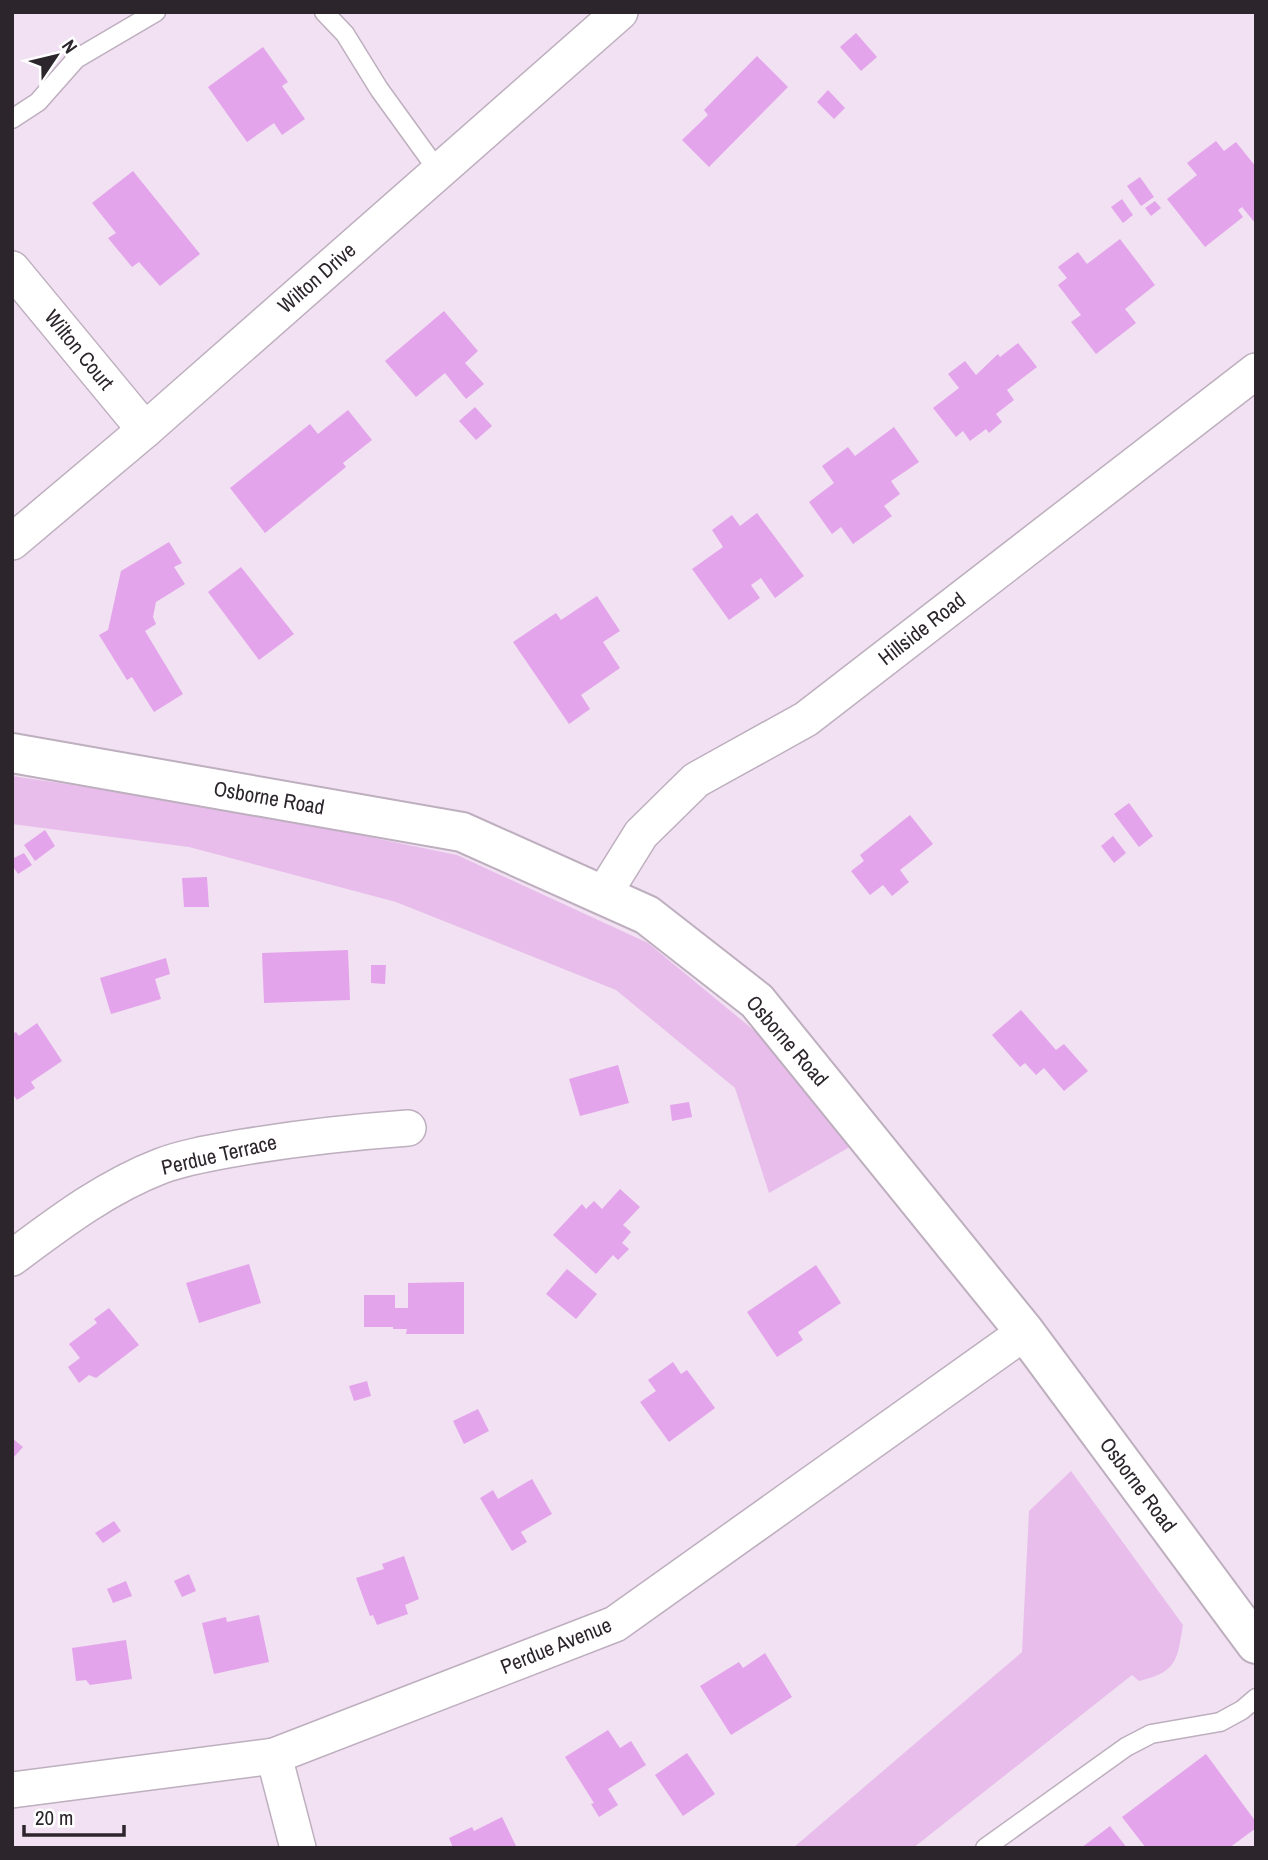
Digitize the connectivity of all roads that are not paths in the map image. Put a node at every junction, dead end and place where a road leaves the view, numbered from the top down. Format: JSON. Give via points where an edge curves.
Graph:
{"nodes":[{"id":1,"x":156,"y":12,"type":"edge"},
{"id":2,"x":324,"y":12,"type":"edge"},
{"id":3,"x":620,"y":12,"type":"edge"},
{"id":4,"x":12,"y":119,"type":"edge"},
{"id":5,"x":439,"y":172,"type":"junction"},
{"id":6,"x":12,"y":269,"type":"edge"},
{"id":7,"x":1256,"y":371,"type":"edge"},
{"id":8,"x":145,"y":430,"type":"junction"},
{"id":9,"x":12,"y":542,"type":"edge"},
{"id":10,"x":12,"y":753,"type":"edge"},
{"id":11,"x":603,"y":895,"type":"junction"},
{"id":12,"x":408,"y":1128,"type":"dead end"},
{"id":13,"x":12,"y":1258,"type":"edge"},
{"id":14,"x":1025,"y":1332,"type":"junction"},
{"id":15,"x":1256,"y":1644,"type":"edge"},
{"id":16,"x":1256,"y":1698,"type":"edge"},
{"id":17,"x":274,"y":1756,"type":"junction"},
{"id":18,"x":12,"y":1790,"type":"edge"},
{"id":19,"x":298,"y":1848,"type":"edge"},
{"id":20,"x":985,"y":1848,"type":"edge"}],
"edges":[{"from":1,"to":4,"type":"lane","via":[[76,59],[38,102]]},
{"from":2,"to":5,"type":"lane","via":[[345,34]]},
{"from":3,"to":5,"type":"street","name":"Wilton Drive"},
{"from":5,"to":8,"type":"street","name":"Wilton Drive"},
{"from":6,"to":8,"type":"street","name":"Wilton Court"},
{"from":7,"to":11,"type":"street","name":"Hillside Road","via":[[806,719],[696,780],[641,834]]},
{"from":8,"to":9,"type":"street","name":"Wilton Drive"},
{"from":10,"to":11,"type":"street","name":"Osborne Road","via":[[462,832]]},
{"from":11,"to":14,"type":"street","name":"Osborne Road","via":[[648,915],[757,1001]]},
{"from":12,"to":13,"type":"street","name":"Perdue Terrace","via":[[310,1136],[213,1152],[162,1166],[66,1217]]},
{"from":14,"to":15,"type":"street","name":"Osborne Road"},
{"from":14,"to":17,"type":"street","name":"Perdue Avenue","via":[[615,1624]]},
{"from":16,"to":20,"type":"lane","via":[[1220,1722],[1152,1734],[1126,1747]]},
{"from":17,"to":18,"type":"street","name":"Perdue Avenue"},
{"from":17,"to":19,"type":"street"}]}
